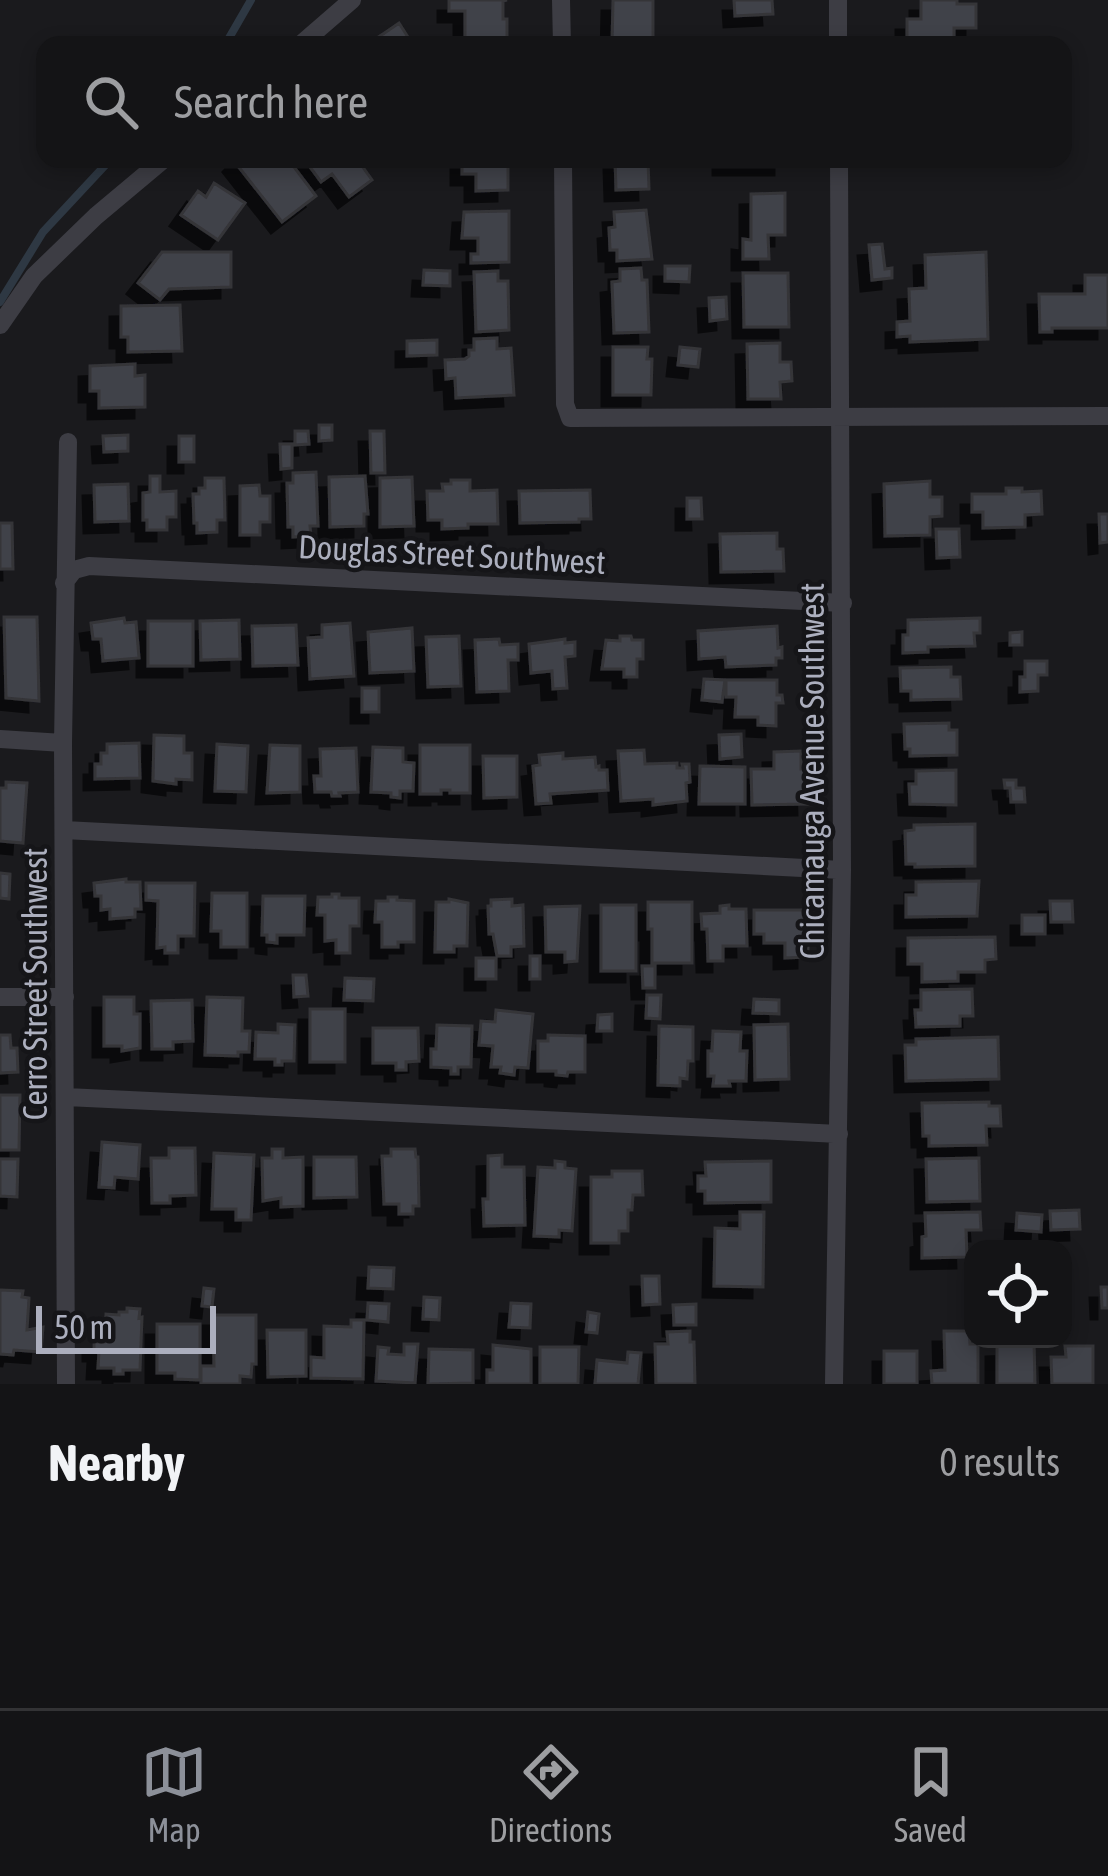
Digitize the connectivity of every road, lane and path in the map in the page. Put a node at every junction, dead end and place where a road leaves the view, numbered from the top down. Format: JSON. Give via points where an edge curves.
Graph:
{"nodes":[{"id":1,"x":352,"y":0,"type":"edge"},
{"id":2,"x":561,"y":0,"type":"edge"},
{"id":3,"x":838,"y":0,"type":"edge"},
{"id":4,"x":310,"y":36,"type":"edge"},
{"id":5,"x":562,"y":36,"type":"edge"},
{"id":6,"x":838,"y":36,"type":"edge"},
{"id":7,"x":153,"y":168,"type":"edge"},
{"id":8,"x":563,"y":168,"type":"edge"},
{"id":9,"x":839,"y":168,"type":"edge"},
{"id":10,"x":0,"y":326,"type":"edge"},
{"id":11,"x":842,"y":416,"type":"junction"},
{"id":12,"x":1108,"y":416,"type":"edge"},
{"id":13,"x":68,"y":442,"type":"dead end"},
{"id":14,"x":64,"y":583,"type":"junction"},
{"id":15,"x":843,"y":603,"type":"junction"},
{"id":16,"x":0,"y":739,"type":"edge"},
{"id":17,"x":63,"y":743,"type":"junction"},
{"id":18,"x":64,"y":830,"type":"junction"},
{"id":19,"x":842,"y":870,"type":"junction"},
{"id":20,"x":0,"y":997,"type":"edge"},
{"id":21,"x":65,"y":997,"type":"junction"},
{"id":22,"x":66,"y":1097,"type":"junction"},
{"id":23,"x":839,"y":1133,"type":"junction"},
{"id":24,"x":66,"y":1384,"type":"edge"},
{"id":25,"x":834,"y":1384,"type":"edge"}],
"edges":[{"from":1,"to":4,"type":"street"},
{"from":2,"to":5,"type":"street"},
{"from":3,"to":6,"type":"street"},
{"from":7,"to":10,"type":"street","via":[[34,276]]},
{"from":8,"to":11,"type":"street","via":[[570,418]]},
{"from":9,"to":11,"type":"street","name":"Chicamauga Avenue Southwest"},
{"from":11,"to":12,"type":"street"},
{"from":11,"to":15,"type":"street","name":"Chicamauga Avenue Southwest"},
{"from":13,"to":14,"type":"street","name":"Cerro Street Southwest"},
{"from":14,"to":15,"type":"street","name":"Douglas Street Southwest","via":[[89,566]]},
{"from":14,"to":17,"type":"street","name":"Cerro Street Southwest"},
{"from":15,"to":19,"type":"street","name":"Chicamauga Avenue Southwest"},
{"from":16,"to":17,"type":"street"},
{"from":17,"to":18,"type":"street","name":"Cerro Street Southwest"},
{"from":18,"to":19,"type":"street"},
{"from":18,"to":21,"type":"street","name":"Cerro Street Southwest"},
{"from":19,"to":23,"type":"street","name":"Chicamauga Avenue Southwest"},
{"from":20,"to":21,"type":"street"},
{"from":21,"to":22,"type":"street","name":"Cerro Street Southwest"},
{"from":22,"to":23,"type":"street"},
{"from":22,"to":24,"type":"street","name":"Cerro Street Southwest"},
{"from":23,"to":25,"type":"street","name":"Chicamauga Avenue Southwest"}]}
